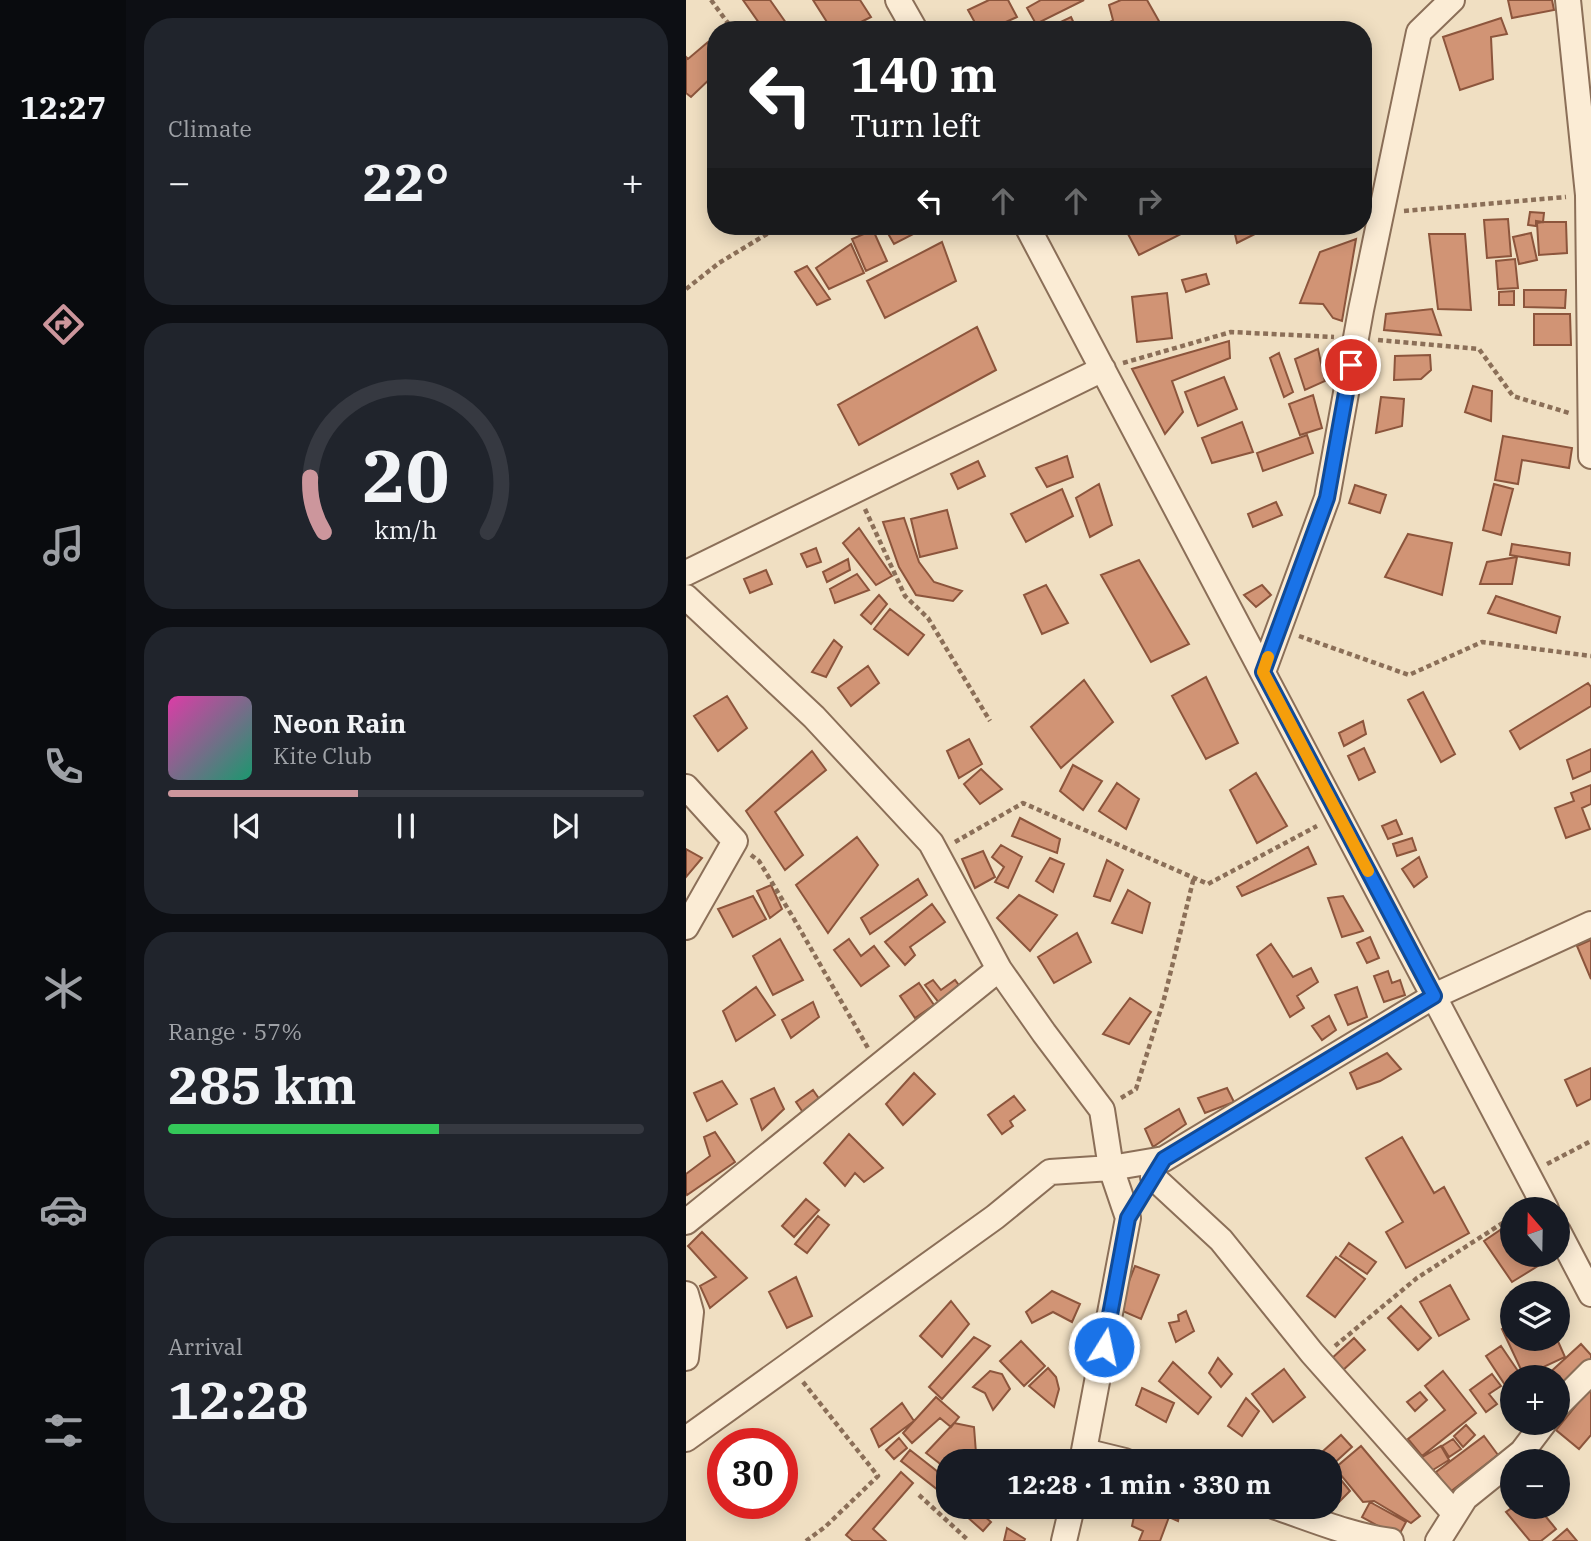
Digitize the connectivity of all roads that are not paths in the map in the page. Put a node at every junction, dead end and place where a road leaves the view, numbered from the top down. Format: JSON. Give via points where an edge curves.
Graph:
{"nodes":[{"id":1,"x":898,"y":0,"type":"edge"},
{"id":2,"x":1452,"y":0,"type":"edge"},
{"id":3,"x":1569,"y":0,"type":"edge"},
{"id":4,"x":910,"y":21,"type":"edge"},
{"id":5,"x":1032,"y":235,"type":"edge"},
{"id":6,"x":1103,"y":369,"type":"junction"},
{"id":7,"x":1590,"y":419,"type":"edge"},
{"id":8,"x":1591,"y":456,"type":"edge"},
{"id":9,"x":686,"y":572,"type":"edge"},
{"id":10,"x":686,"y":597,"type":"edge"},
{"id":11,"x":1263,"y":672,"type":"junction"},
{"id":12,"x":686,"y":787,"type":"edge"},
{"id":13,"x":1591,"y":924,"type":"edge"},
{"id":14,"x":686,"y":927,"type":"edge"},
{"id":15,"x":999,"y":969,"type":"junction"},
{"id":16,"x":1434,"y":996,"type":"junction"},
{"id":17,"x":1111,"y":1168,"type":"junction"},
{"id":18,"x":1158,"y":1168,"type":"junction"},
{"id":19,"x":1540,"y":1197,"type":"edge"},
{"id":20,"x":1128,"y":1218,"type":"junction"},
{"id":21,"x":686,"y":1222,"type":"edge"},
{"id":22,"x":1570,"y":1254,"type":"edge"},
{"id":23,"x":686,"y":1294,"type":"edge"},
{"id":24,"x":1591,"y":1294,"type":"edge"},
{"id":25,"x":686,"y":1358,"type":"edge"},
{"id":26,"x":1591,"y":1372,"type":"edge"},
{"id":27,"x":1570,"y":1393,"type":"edge"},
{"id":28,"x":1535,"y":1435,"type":"edge"},
{"id":29,"x":686,"y":1440,"type":"edge"},
{"id":30,"x":1084,"y":1449,"type":"edge"},
{"id":31,"x":1455,"y":1514,"type":"junction"},
{"id":32,"x":1069,"y":1519,"type":"edge"},
{"id":33,"x":1311,"y":1519,"type":"edge"},
{"id":34,"x":1064,"y":1541,"type":"edge"},
{"id":35,"x":1391,"y":1541,"type":"edge"},
{"id":36,"x":1438,"y":1541,"type":"edge"}],
"edges":[{"from":1,"to":4,"type":"street"},
{"from":2,"to":11,"type":"street","via":[[1419,32],[1327,498]]},
{"from":3,"to":7,"type":"street","via":[[1588,195]]},
{"from":5,"to":6,"type":"street"},
{"from":6,"to":9,"type":"street"},
{"from":6,"to":11,"type":"street"},
{"from":7,"to":8,"type":"street"},
{"from":10,"to":15,"type":"street","via":[[814,717],[931,843]]},
{"from":11,"to":16,"type":"street"},
{"from":12,"to":14,"type":"street","via":[[735,841]]},
{"from":13,"to":16,"type":"street"},
{"from":15,"to":17,"type":"street","via":[[1102,1110]]},
{"from":15,"to":21,"type":"street"},
{"from":16,"to":18,"type":"street"},
{"from":16,"to":19,"type":"street"},
{"from":17,"to":18,"type":"street"},
{"from":17,"to":20,"type":"street"},
{"from":17,"to":29,"type":"street","via":[[1050,1172],[995,1217]]},
{"from":18,"to":20,"type":"street"},
{"from":18,"to":31,"type":"street","via":[[1318,1360]]},
{"from":20,"to":30,"type":"street"},
{"from":22,"to":24,"type":"street"},
{"from":23,"to":25,"type":"street","via":[[691,1312]]},
{"from":26,"to":27,"type":"street"},
{"from":28,"to":31,"type":"street","via":[[1522,1452],[1465,1498]]},
{"from":31,"to":36,"type":"street"},
{"from":32,"to":34,"type":"street"},
{"from":33,"to":35,"type":"street"}]}
